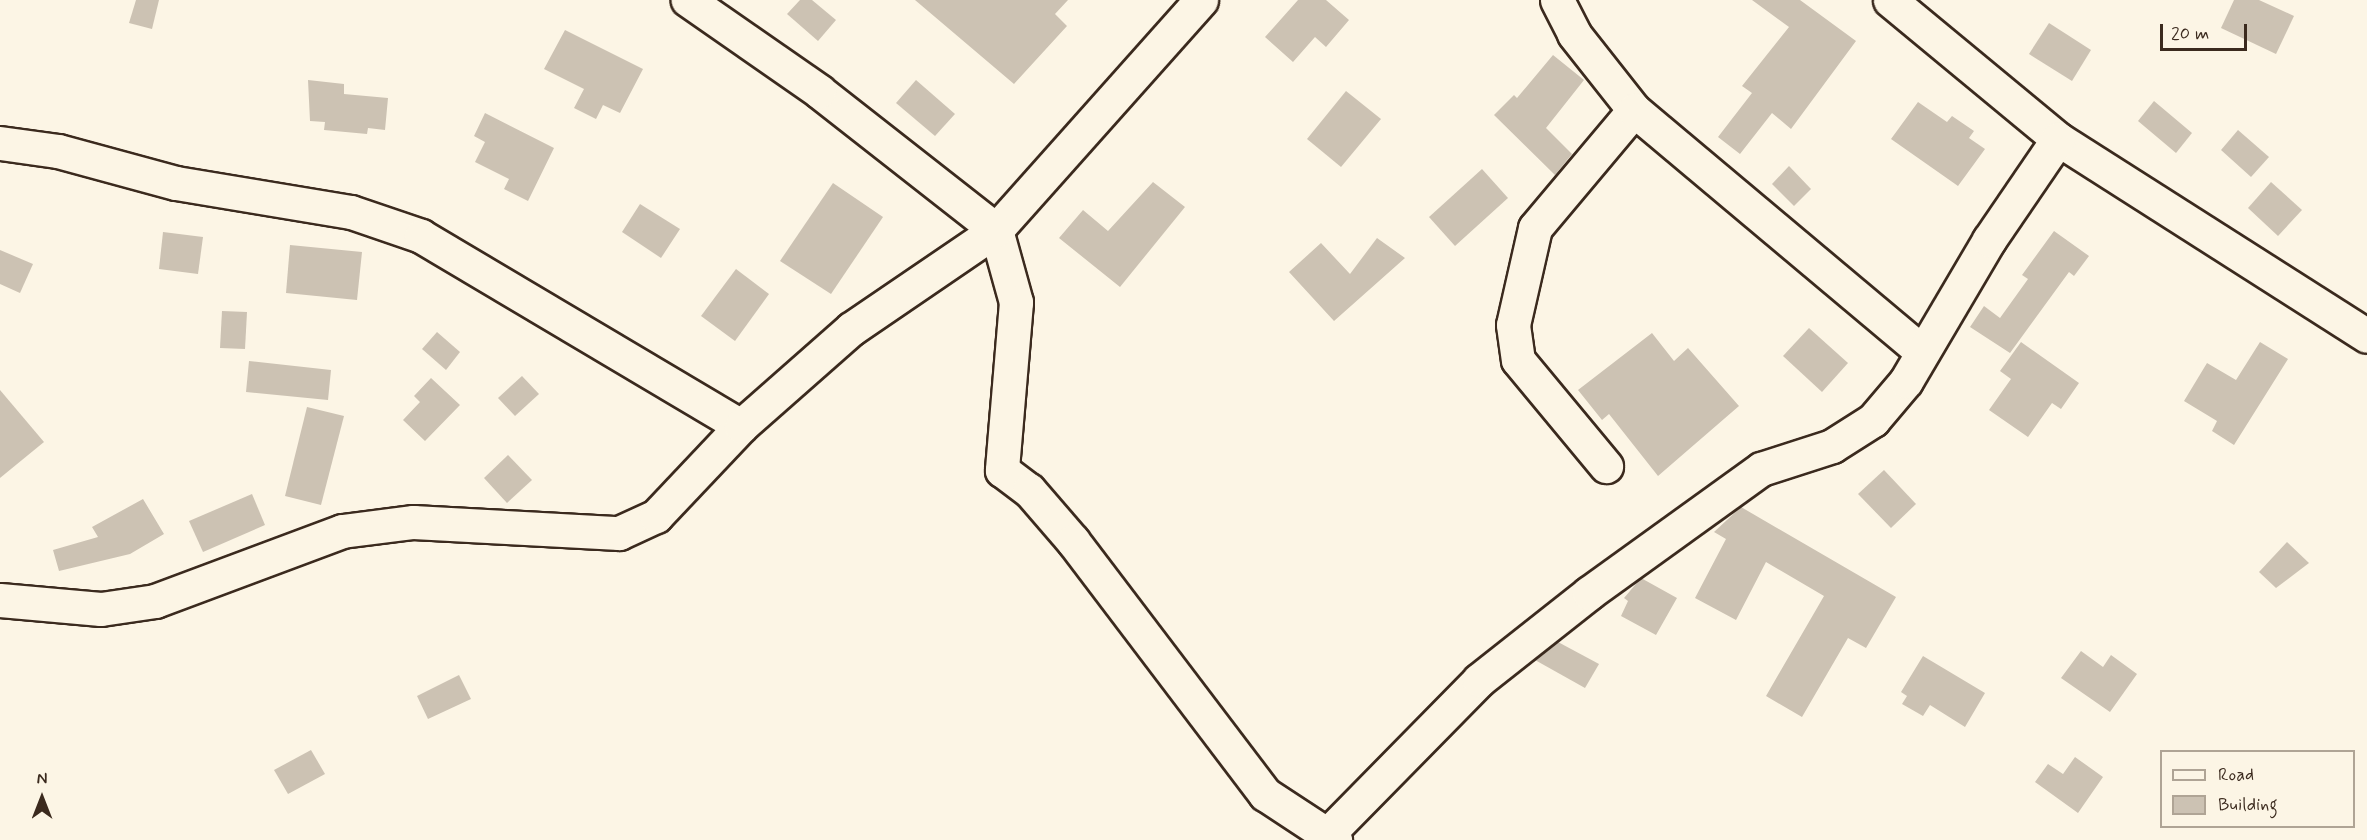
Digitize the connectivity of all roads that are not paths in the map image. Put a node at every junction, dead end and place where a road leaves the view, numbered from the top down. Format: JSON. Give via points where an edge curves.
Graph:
{"nodes":[{"id":1,"x":688,"y":0,"type":"edge"},
{"id":2,"x":1201,"y":0,"type":"edge"},
{"id":3,"x":1557,"y":0,"type":"edge"},
{"id":4,"x":1890,"y":0,"type":"edge"},
{"id":5,"x":1634,"y":110,"type":"junction"},
{"id":6,"x":2058,"y":139,"type":"junction"},
{"id":7,"x":0,"y":143,"type":"edge"},
{"id":8,"x":996,"y":230,"type":"junction"},
{"id":9,"x":2367,"y":336,"type":"edge"},
{"id":10,"x":1922,"y":352,"type":"junction"},
{"id":11,"x":741,"y":426,"type":"junction"},
{"id":12,"x":1606,"y":466,"type":"dead end"},
{"id":13,"x":0,"y":600,"type":"edge"},
{"id":14,"x":1328,"y":837,"type":"edge"}],
"edges":[{"from":1,"to":8,"type":"street","via":[[819,91]]},
{"from":2,"to":8,"type":"street"},
{"from":3,"to":5,"type":"street","via":[[1574,34]]},
{"from":4,"to":6,"type":"street"},
{"from":5,"to":10,"type":"street"},
{"from":5,"to":12,"type":"street","via":[[1535,228],[1513,325],[1518,360]]},
{"from":6,"to":9,"type":"street"},
{"from":6,"to":10,"type":"street","via":[[1989,240]]},
{"from":7,"to":11,"type":"street","via":[[58,151],[176,183],[351,212],[421,236]]},
{"from":8,"to":11,"type":"street","via":[[852,329]]},
{"from":8,"to":14,"type":"street","via":[[1016,302],[1002,470],[1029,490],[1073,541],[1265,794]]},
{"from":10,"to":14,"type":"street","via":[[1906,381],[1873,420],[1832,446],[1761,469],[1589,593],[1479,680]]},
{"from":11,"to":13,"type":"street","via":[[656,516],[619,533],[413,522],[342,531],[155,601],[101,609]]}]}
